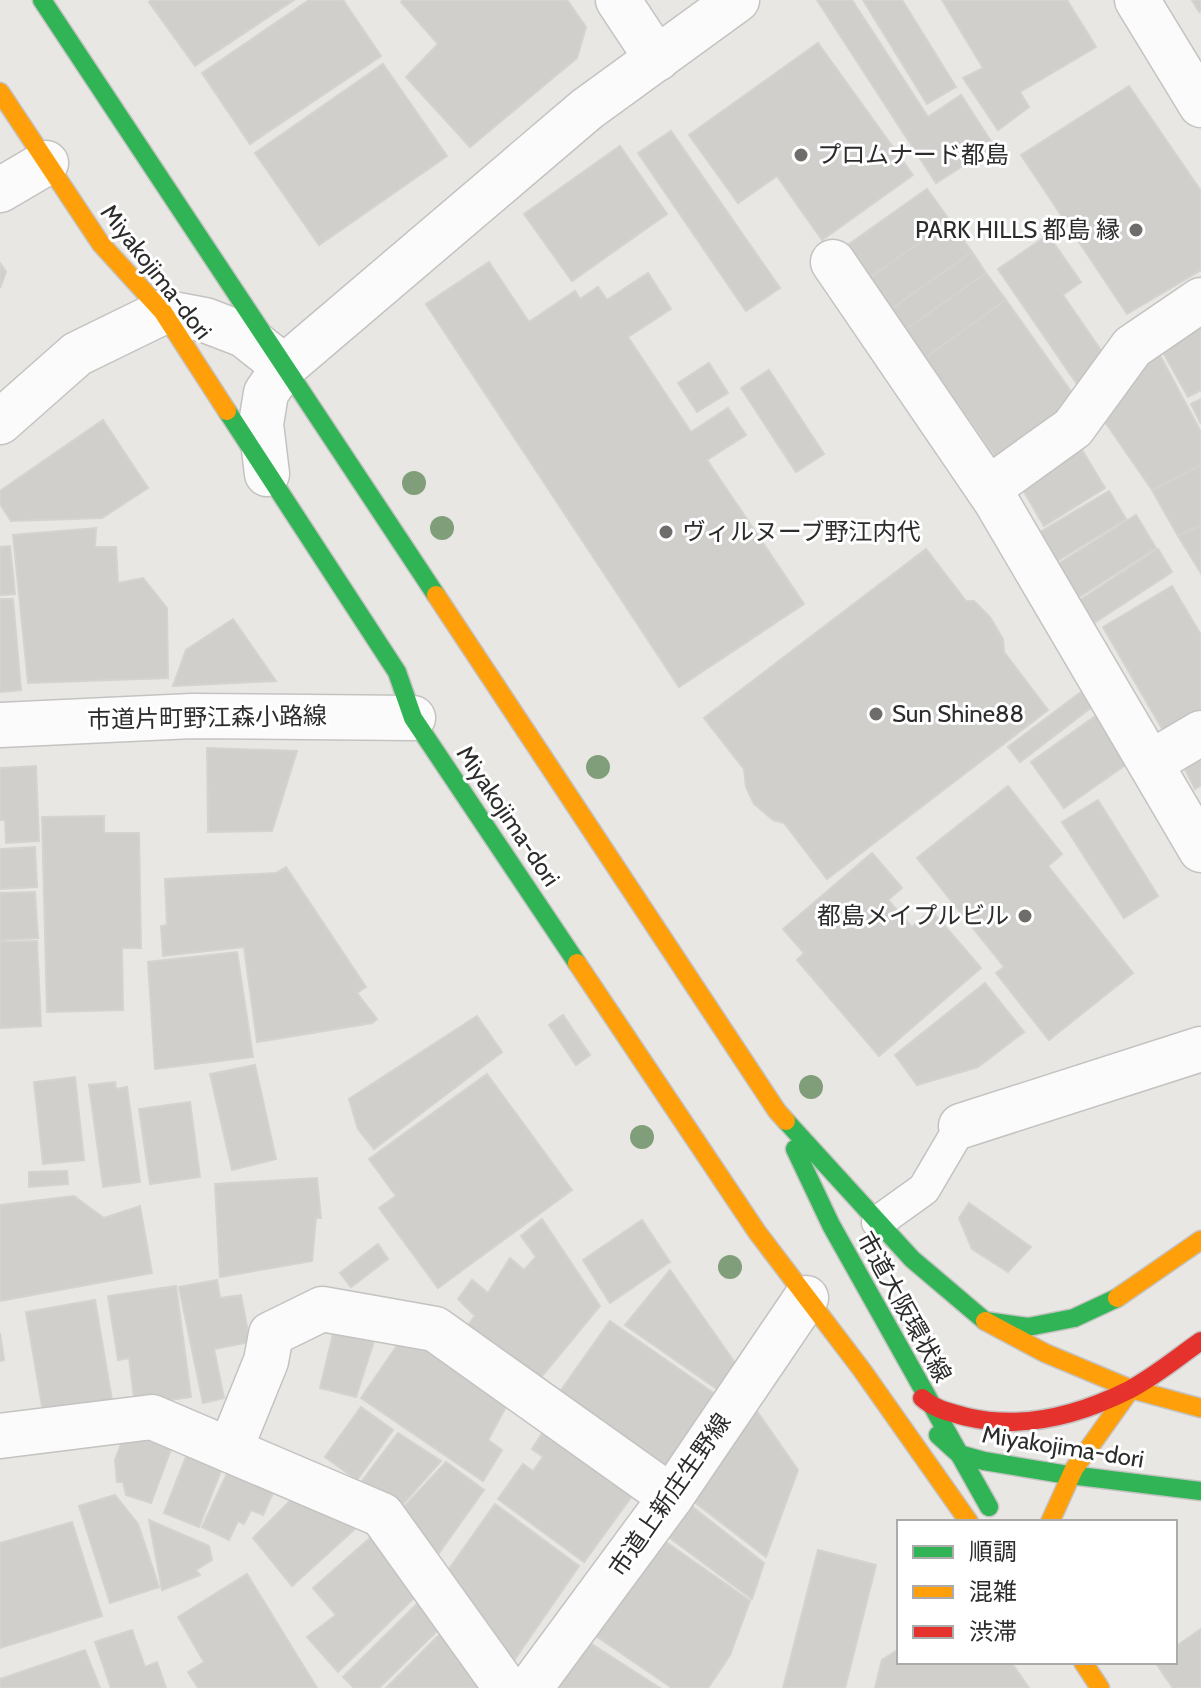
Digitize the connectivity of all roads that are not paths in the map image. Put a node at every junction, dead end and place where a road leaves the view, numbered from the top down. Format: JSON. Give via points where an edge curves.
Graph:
{"nodes":[{"id":1,"x":42,"y":0,"type":"edge"},
{"id":2,"x":618,"y":0,"type":"edge"},
{"id":3,"x":737,"y":0,"type":"edge"},
{"id":4,"x":1137,"y":0,"type":"edge"},
{"id":5,"x":657,"y":59,"type":"junction"},
{"id":6,"x":0,"y":92,"type":"edge"},
{"id":7,"x":1201,"y":105,"type":"edge"},
{"id":8,"x":46,"y":163,"type":"junction"},
{"id":9,"x":0,"y":190,"type":"edge"},
{"id":10,"x":833,"y":262,"type":"dead end"},
{"id":11,"x":1201,"y":300,"type":"edge"},
{"id":12,"x":163,"y":312,"type":"junction"},
{"id":13,"x":284,"y":367,"type":"junction"},
{"id":14,"x":0,"y":422,"type":"edge"},
{"id":15,"x":267,"y":474,"type":"junction"},
{"id":16,"x":988,"y":489,"type":"junction"},
{"id":17,"x":413,"y":718,"type":"junction"},
{"id":18,"x":0,"y":725,"type":"edge"},
{"id":19,"x":1201,"y":733,"type":"edge"},
{"id":20,"x":1150,"y":763,"type":"junction"},
{"id":21,"x":1201,"y":850,"type":"edge"},
{"id":22,"x":1201,"y":1049,"type":"edge"},
{"id":23,"x":777,"y":1111,"type":"junction"},
{"id":24,"x":961,"y":1126,"type":"joint"},
{"id":25,"x":878,"y":1222,"type":"junction"},
{"id":26,"x":1201,"y":1240,"type":"edge"},
{"id":27,"x":806,"y":1298,"type":"junction"},
{"id":28,"x":985,"y":1321,"type":"junction"},
{"id":29,"x":1201,"y":1341,"type":"edge"},
{"id":30,"x":862,"y":1370,"type":"junction"},
{"id":31,"x":1131,"y":1389,"type":"junction"},
{"id":32,"x":1201,"y":1408,"type":"edge"},
{"id":33,"x":935,"y":1409,"type":"junction"},
{"id":34,"x":0,"y":1436,"type":"edge"},
{"id":35,"x":230,"y":1450,"type":"junction"},
{"id":36,"x":959,"y":1454,"type":"junction"},
{"id":37,"x":1071,"y":1475,"type":"junction"},
{"id":38,"x":1201,"y":1491,"type":"edge"},
{"id":39,"x":671,"y":1497,"type":"junction"},
{"id":40,"x":968,"y":1520,"type":"edge"},
{"id":41,"x":996,"y":1520,"type":"edge"},
{"id":42,"x":1051,"y":1520,"type":"edge"},
{"id":43,"x":1084,"y":1664,"type":"edge"},
{"id":44,"x":506,"y":1688,"type":"edge"},
{"id":45,"x":530,"y":1688,"type":"edge"},
{"id":46,"x":1100,"y":1688,"type":"edge"}],
"edges":[{"from":1,"to":13,"type":"main road","name":"Miyakojima-dori"},
{"from":2,"to":5,"type":"street"},
{"from":3,"to":5,"type":"street"},
{"from":4,"to":7,"type":"street"},
{"from":5,"to":13,"type":"street","via":[[587,109]]},
{"from":6,"to":8,"type":"main road","name":"Miyakojima-dori"},
{"from":8,"to":9,"type":"street"},
{"from":8,"to":12,"type":"main road","name":"Miyakojima-dori","via":[[101,244]]},
{"from":10,"to":16,"type":"street"},
{"from":11,"to":16,"type":"street","via":[[1132,347],[1073,428]]},
{"from":12,"to":13,"type":"street","via":[[244,335]]},
{"from":12,"to":14,"type":"street","via":[[77,354]]},
{"from":12,"to":15,"type":"main road","name":"Miyakojima-dori"},
{"from":13,"to":15,"type":"street","via":[[266,393],[263,408]]},
{"from":13,"to":23,"type":"main road","name":"Miyakojima-dori"},
{"from":15,"to":17,"type":"main road","name":"Miyakojima-dori","via":[[397,672]]},
{"from":16,"to":20,"type":"street"},
{"from":17,"to":18,"type":"street","name":"市道片町野江森小路線","via":[[192,716]]},
{"from":17,"to":27,"type":"main road","name":"Miyakojima-dori"},
{"from":19,"to":20,"type":"street"},
{"from":20,"to":21,"type":"street"},
{"from":22,"to":24,"type":"street"},
{"from":23,"to":25,"type":"main road","name":"Miyakojima-dori"},
{"from":23,"to":33,"type":"main road","name":"市道大阪環状線","via":[[831,1225]]},
{"from":24,"to":25,"type":"lane","via":[[924,1189]]},
{"from":25,"to":28,"type":"main road","name":"Miyakojima-dori","via":[[912,1259]]},
{"from":26,"to":28,"type":"main road","via":[[1112,1301],[1074,1318],[1028,1327]]},
{"from":27,"to":30,"type":"main road","name":"Miyakojima-dori"},
{"from":27,"to":39,"type":"street","name":"市道上新庄生野線"},
{"from":28,"to":31,"type":"main road","name":"Miyakojima-dori"},
{"from":29,"to":31,"type":"main road"},
{"from":30,"to":33,"type":"main road"},
{"from":30,"to":36,"type":"main road","name":"Miyakojima-dori"},
{"from":30,"to":40,"type":"main road"},
{"from":31,"to":32,"type":"main road","name":"Miyakojima-dori"},
{"from":31,"to":33,"type":"main road","via":[[1069,1415],[1032,1421],[984,1421]]},
{"from":31,"to":37,"type":"main road"},
{"from":33,"to":36,"type":"main road","name":"市道大阪環状線"},
{"from":34,"to":35,"type":"street","via":[[152,1417]]},
{"from":35,"to":39,"type":"street","via":[[266,1361],[271,1334],[322,1309],[435,1329]]},
{"from":35,"to":44,"type":"street","via":[[382,1515]]},
{"from":36,"to":37,"type":"main road","name":"Miyakojima-dori"},
{"from":36,"to":41,"type":"main road","name":"市道大阪環状線"},
{"from":37,"to":38,"type":"main road","name":"Miyakojima-dori"},
{"from":37,"to":42,"type":"main road"},
{"from":39,"to":45,"type":"street","name":"市道上新庄生野線"},
{"from":43,"to":46,"type":"main road"}]}
